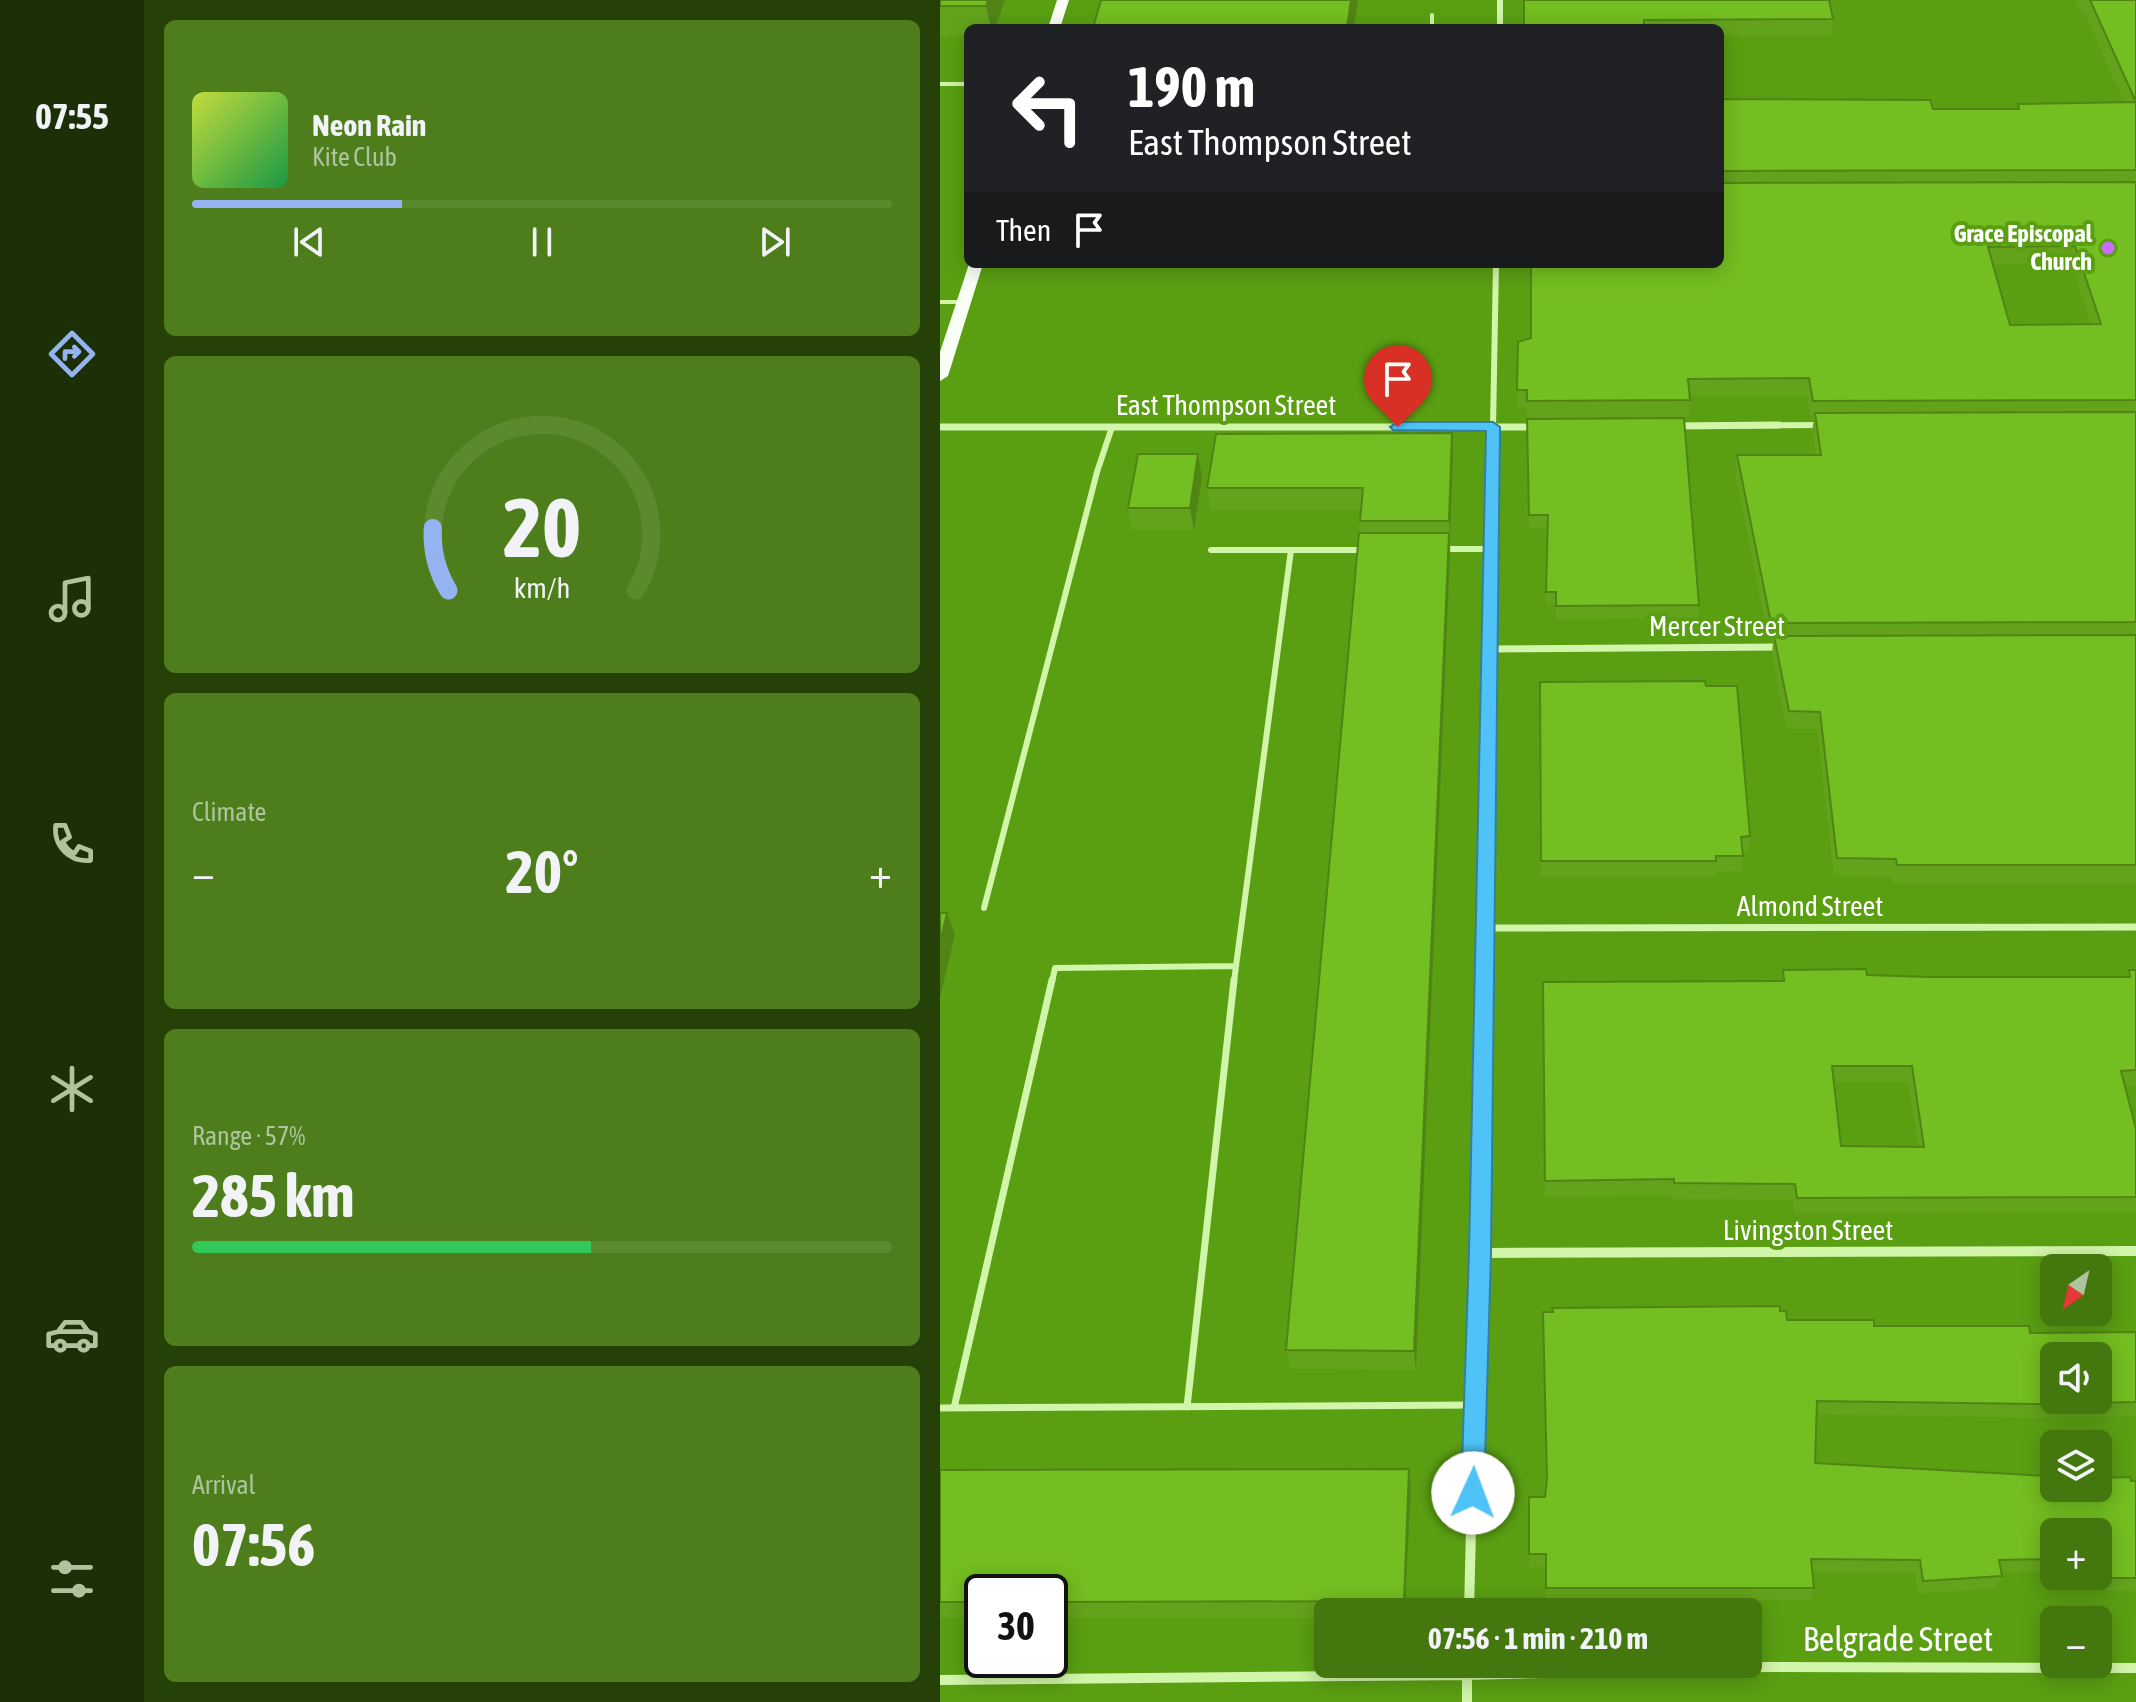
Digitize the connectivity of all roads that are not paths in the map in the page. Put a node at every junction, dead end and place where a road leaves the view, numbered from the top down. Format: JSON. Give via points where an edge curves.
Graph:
{"nodes":[{"id":1,"x":1063,"y":0,"type":"edge"},
{"id":2,"x":1500,"y":0,"type":"edge"},
{"id":3,"x":1432,"y":15,"type":"dead end"},
{"id":4,"x":1055,"y":24,"type":"edge"},
{"id":5,"x":1432,"y":24,"type":"edge"},
{"id":6,"x":1500,"y":24,"type":"edge"},
{"id":7,"x":940,"y":84,"type":"edge"},
{"id":8,"x":964,"y":84,"type":"edge"},
{"id":9,"x":975,"y":268,"type":"edge"},
{"id":10,"x":1496,"y":268,"type":"edge"},
{"id":11,"x":940,"y":302,"type":"edge"},
{"id":12,"x":964,"y":302,"type":"junction"},
{"id":13,"x":940,"y":376,"type":"edge"},
{"id":14,"x":1838,"y":425,"type":"edge"},
{"id":15,"x":1666,"y":426,"type":"edge"},
{"id":16,"x":940,"y":427,"type":"edge"},
{"id":17,"x":1112,"y":427,"type":"junction"},
{"id":18,"x":1493,"y":427,"type":"junction"},
{"id":19,"x":1540,"y":427,"type":"edge"},
{"id":20,"x":1429,"y":549,"type":"edge"},
{"id":21,"x":1491,"y":549,"type":"junction"},
{"id":22,"x":1211,"y":550,"type":"dead end"},
{"id":23,"x":1291,"y":550,"type":"junction"},
{"id":24,"x":1368,"y":550,"type":"edge"},
{"id":25,"x":1789,"y":647,"type":"edge"},
{"id":26,"x":1489,"y":649,"type":"junction"},
{"id":27,"x":984,"y":908,"type":"dead end"},
{"id":28,"x":2136,"y":927,"type":"edge"},
{"id":29,"x":1484,"y":928,"type":"junction"},
{"id":30,"x":1236,"y":966,"type":"junction"},
{"id":31,"x":2136,"y":1251,"type":"edge"},
{"id":32,"x":1480,"y":1253,"type":"junction"},
{"id":33,"x":1476,"y":1405,"type":"junction"},
{"id":34,"x":1187,"y":1407,"type":"junction"},
{"id":35,"x":940,"y":1408,"type":"edge"},
{"id":36,"x":954,"y":1408,"type":"junction"},
{"id":37,"x":1469,"y":1598,"type":"edge"},
{"id":38,"x":1762,"y":1667,"type":"edge"},
{"id":39,"x":2136,"y":1668,"type":"edge"},
{"id":40,"x":1314,"y":1673,"type":"edge"},
{"id":41,"x":1467,"y":1678,"type":"edge"},
{"id":42,"x":940,"y":1680,"type":"edge"},
{"id":43,"x":1467,"y":1702,"type":"edge"}],
"edges":[{"from":1,"to":4,"type":"main road"},
{"from":2,"to":6,"type":"street"},
{"from":3,"to":5,"type":"lane"},
{"from":7,"to":8,"type":"lane"},
{"from":9,"to":12,"type":"main road"},
{"from":10,"to":18,"type":"street"},
{"from":11,"to":12,"type":"lane"},
{"from":12,"to":13,"type":"main road"},
{"from":14,"to":15,"type":"street"},
{"from":16,"to":17,"type":"street","name":"East Thompson Street"},
{"from":17,"to":18,"type":"street","name":"East Thompson Street"},
{"from":17,"to":27,"type":"lane"},
{"from":18,"to":19,"type":"street","name":"East Thompson Street"},
{"from":18,"to":21,"type":"street"},
{"from":20,"to":21,"type":"lane"},
{"from":21,"to":26,"type":"street"},
{"from":22,"to":23,"type":"lane"},
{"from":23,"to":24,"type":"lane"},
{"from":23,"to":30,"type":"lane"},
{"from":25,"to":26,"type":"street","name":"Mercer Street"},
{"from":26,"to":29,"type":"street"},
{"from":28,"to":29,"type":"street","name":"Almond Street"},
{"from":29,"to":32,"type":"street"},
{"from":30,"to":34,"type":"lane"},
{"from":30,"to":36,"type":"lane","via":[[1055,968]]},
{"from":31,"to":32,"type":"street","name":"Livingston Street"},
{"from":32,"to":33,"type":"street"},
{"from":33,"to":34,"type":"lane"},
{"from":33,"to":37,"type":"street"},
{"from":34,"to":36,"type":"lane"},
{"from":35,"to":36,"type":"lane"},
{"from":38,"to":39,"type":"street","name":"Belgrade Street"},
{"from":40,"to":42,"type":"street","name":"Belgrade Street"},
{"from":41,"to":43,"type":"street"}]}
